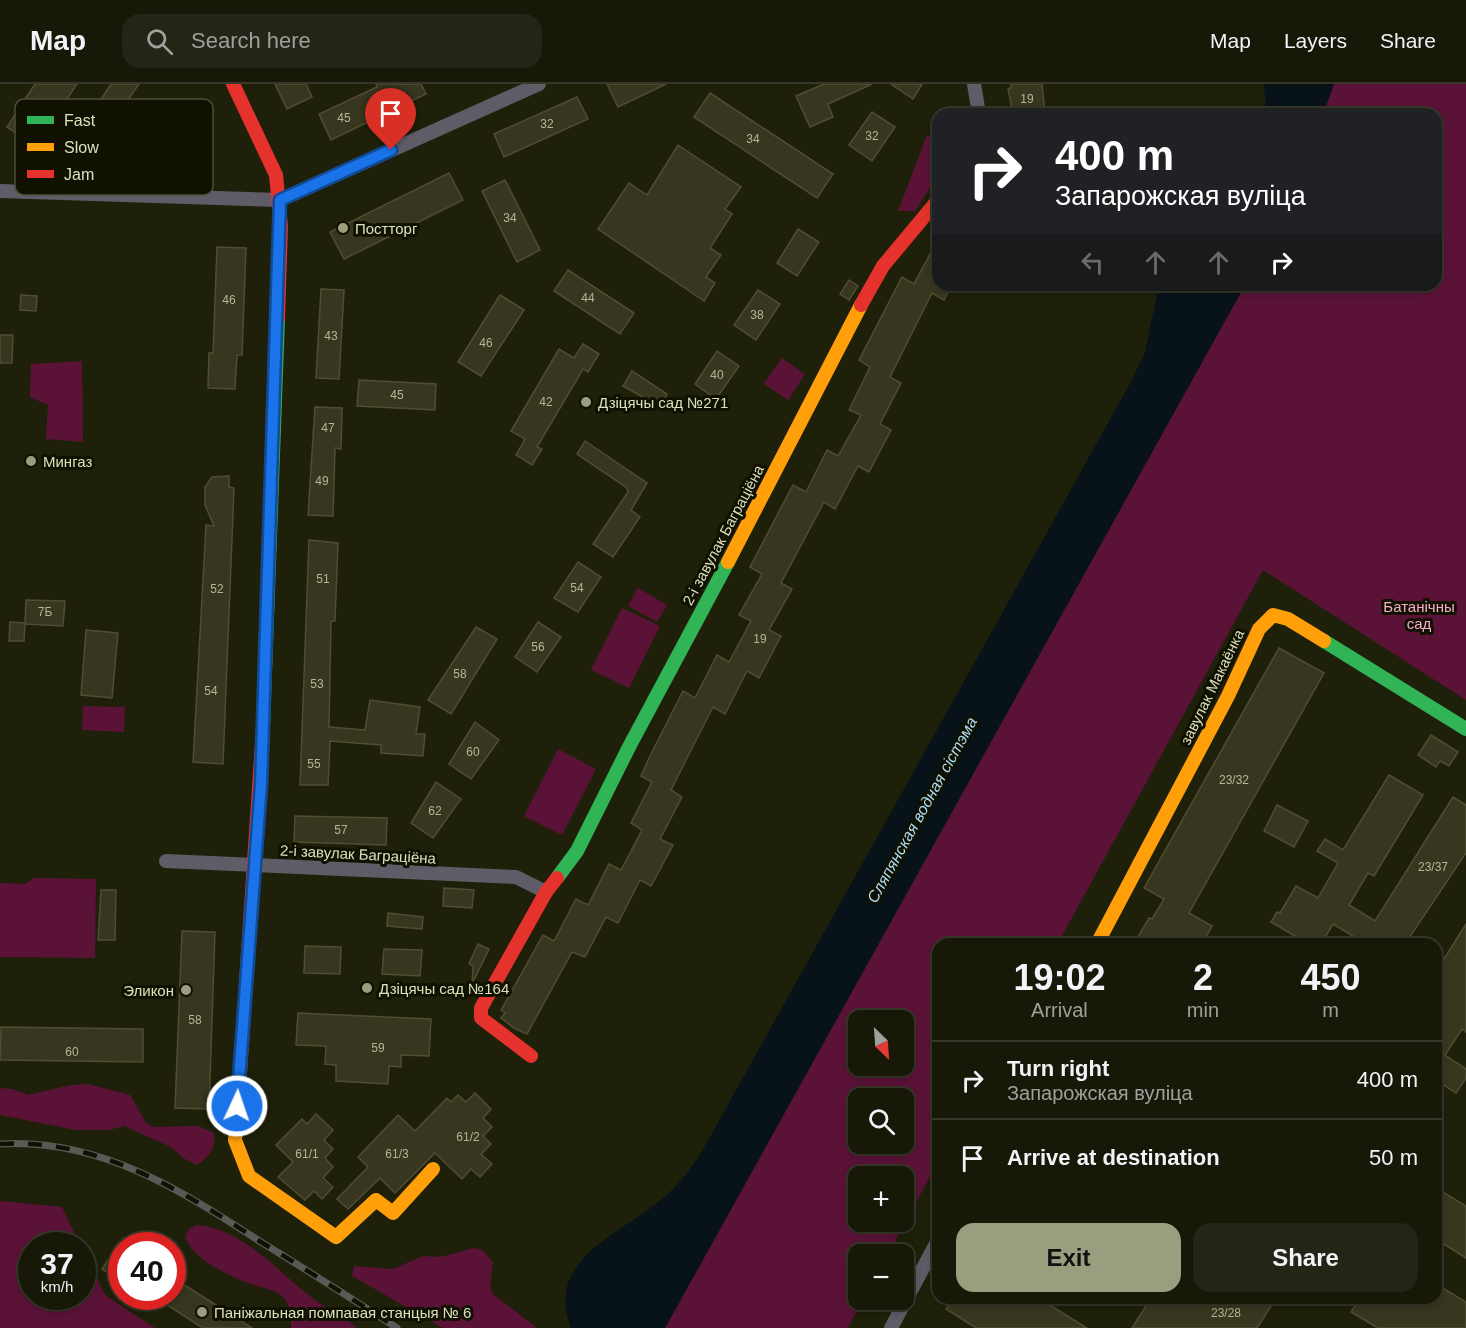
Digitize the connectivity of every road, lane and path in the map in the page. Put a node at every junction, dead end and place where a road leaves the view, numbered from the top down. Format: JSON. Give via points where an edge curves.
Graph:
{"nodes":[{"id":1,"x":233,"y":84,"type":"edge"},
{"id":2,"x":539,"y":84,"type":"edge"},
{"id":3,"x":974,"y":84,"type":"edge"},
{"id":4,"x":978,"y":108,"type":"edge"},
{"id":5,"x":0,"y":191,"type":"edge"},
{"id":6,"x":15,"y":191,"type":"edge"},
{"id":7,"x":124,"y":195,"type":"edge"},
{"id":8,"x":280,"y":200,"type":"junction"},
{"id":9,"x":932,"y":207,"type":"edge"},
{"id":10,"x":1466,"y":729,"type":"edge"},
{"id":11,"x":166,"y":861,"type":"dead end"},
{"id":12,"x":256,"y":865,"type":"junction"},
{"id":13,"x":546,"y":892,"type":"junction"},
{"id":14,"x":1100,"y":938,"type":"edge"},
{"id":15,"x":531,"y":1056,"type":"dead end"},
{"id":16,"x":433,"y":1170,"type":"dead end"},
{"id":17,"x":932,"y":1251,"type":"edge"},
{"id":18,"x":891,"y":1328,"type":"edge"}],
"edges":[{"from":1,"to":8,"type":"street","via":[[276,176]]},
{"from":2,"to":8,"type":"street"},
{"from":3,"to":4,"type":"street"},
{"from":5,"to":6,"type":"street"},
{"from":7,"to":8,"type":"street"},
{"from":8,"to":12,"type":"street"},
{"from":9,"to":13,"type":"street","name":"2-і завулак Баграціёна","via":[[883,266],[849,325],[786,454],[628,747],[577,851]]},
{"from":10,"to":14,"type":"street","name":"завулак Макаёнка","via":[[1297,624],[1273,615],[1259,629],[1228,696]]},
{"from":11,"to":12,"type":"street","name":"2-і завулак Баграціёна"},
{"from":12,"to":13,"type":"street","name":"2-і завулак Баграціёна","via":[[516,877]]},
{"from":12,"to":16,"type":"street","via":[[236,1140],[249,1176],[336,1237],[376,1200],[393,1213]]},
{"from":13,"to":15,"type":"street","name":"2-і завулак Баграціёна","via":[[481,1008],[480,1018]]},
{"from":17,"to":18,"type":"street"}]}
